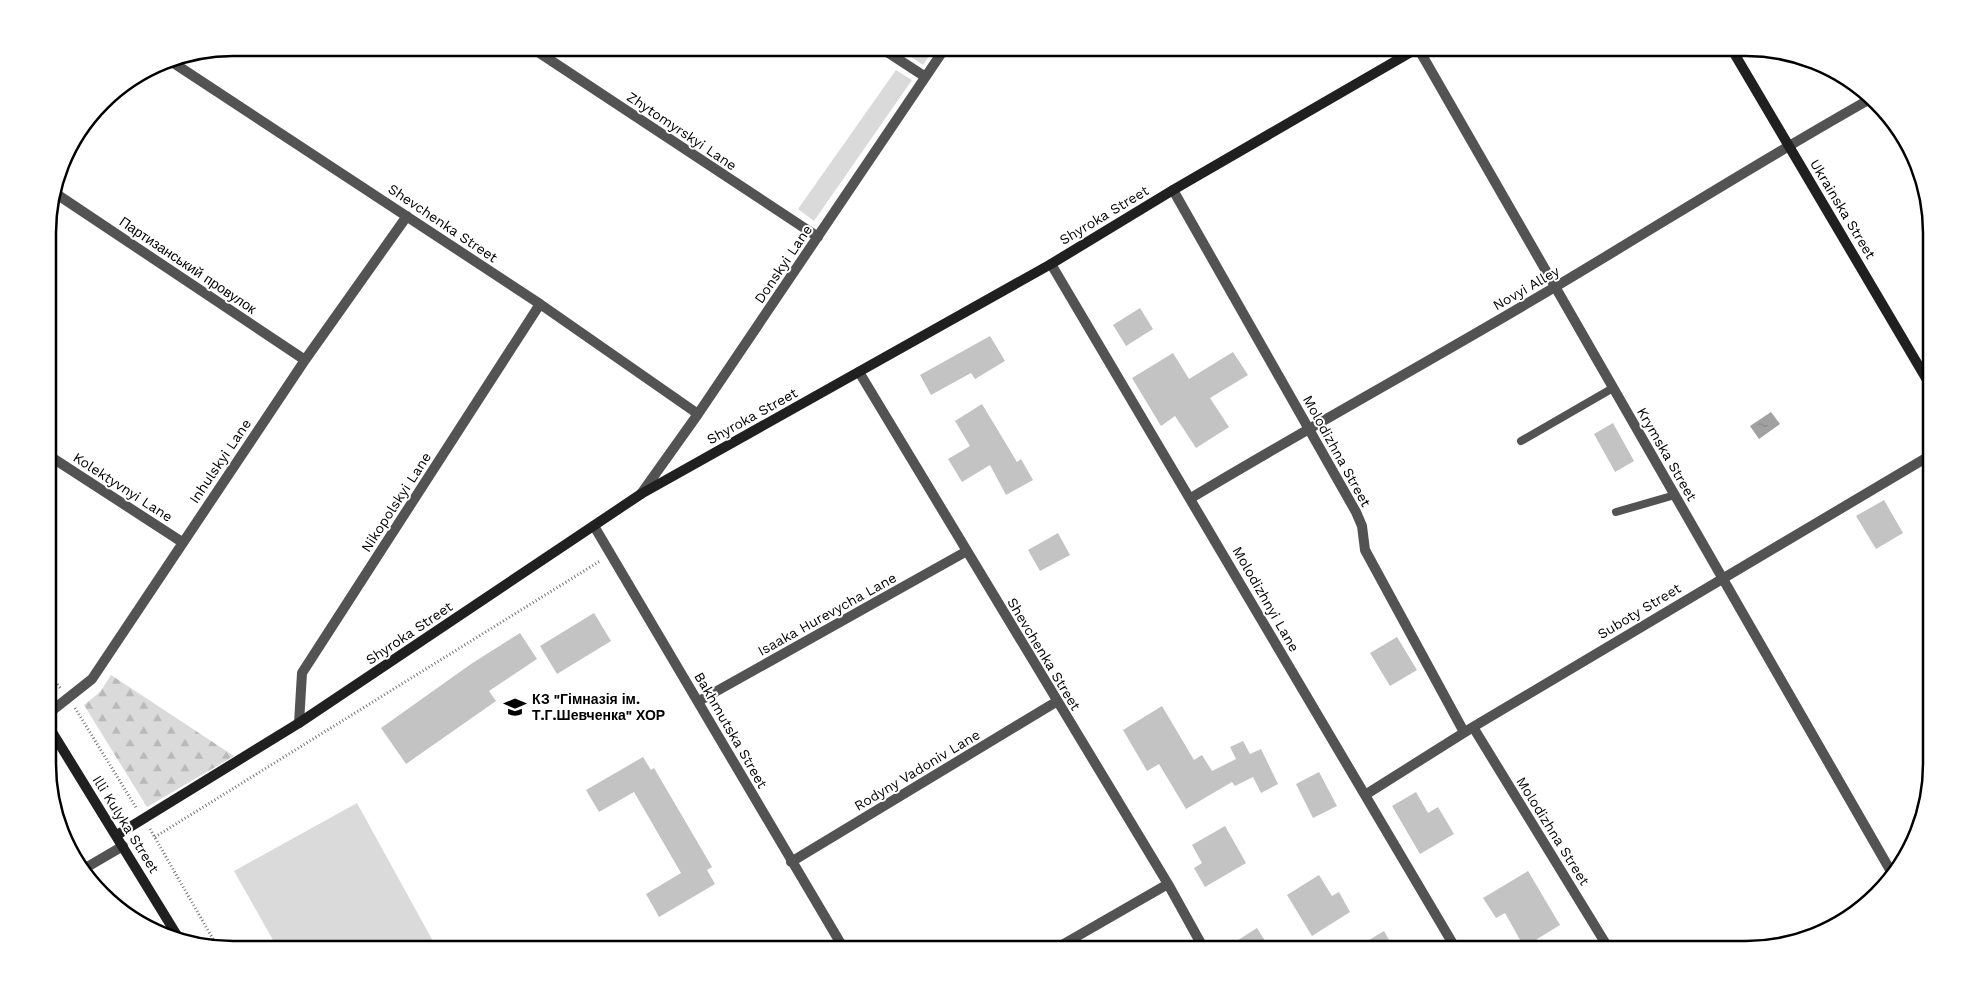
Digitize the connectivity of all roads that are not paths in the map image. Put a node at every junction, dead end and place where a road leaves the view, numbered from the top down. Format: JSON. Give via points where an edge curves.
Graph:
{"nodes":[{"id":1,"x":544,"y":56,"type":"edge"},
{"id":2,"x":893,"y":56,"type":"edge"},
{"id":3,"x":939,"y":56,"type":"edge"},
{"id":4,"x":1404,"y":56,"type":"edge"},
{"id":5,"x":1423,"y":56,"type":"edge"},
{"id":6,"x":1736,"y":56,"type":"edge"},
{"id":7,"x":177,"y":65,"type":"edge"},
{"id":8,"x":924,"y":76,"type":"junction"},
{"id":9,"x":1864,"y":102,"type":"edge"},
{"id":10,"x":1788,"y":145,"type":"junction"},
{"id":11,"x":1173,"y":190,"type":"junction"},
{"id":12,"x":60,"y":197,"type":"edge"},
{"id":13,"x":407,"y":216,"type":"junction"},
{"id":14,"x":818,"y":237,"type":"junction"},
{"id":15,"x":1051,"y":264,"type":"junction"},
{"id":16,"x":1554,"y":288,"type":"junction"},
{"id":17,"x":540,"y":304,"type":"junction"},
{"id":18,"x":305,"y":360,"type":"junction"},
{"id":19,"x":859,"y":372,"type":"junction"},
{"id":20,"x":1923,"y":373,"type":"edge"},
{"id":21,"x":1613,"y":388,"type":"junction"},
{"id":22,"x":698,"y":414,"type":"junction"},
{"id":23,"x":1308,"y":428,"type":"junction"},
{"id":24,"x":1521,"y":441,"type":"dead end"},
{"id":25,"x":1923,"y":460,"type":"edge"},
{"id":26,"x":57,"y":461,"type":"edge"},
{"id":27,"x":641,"y":494,"type":"junction"},
{"id":28,"x":1675,"y":494,"type":"junction"},
{"id":29,"x":1191,"y":498,"type":"junction"},
{"id":30,"x":1616,"y":512,"type":"dead end"},
{"id":31,"x":594,"y":526,"type":"junction"},
{"id":32,"x":182,"y":542,"type":"junction"},
{"id":33,"x":967,"y":551,"type":"junction"},
{"id":34,"x":1723,"y":577,"type":"junction"},
{"id":35,"x":699,"y":701,"type":"junction"},
{"id":36,"x":1056,"y":702,"type":"junction"},
{"id":37,"x":56,"y":707,"type":"edge"},
{"id":38,"x":299,"y":723,"type":"junction"},
{"id":39,"x":1468,"y":730,"type":"junction"},
{"id":40,"x":56,"y":738,"type":"edge"},
{"id":41,"x":1365,"y":796,"type":"junction"},
{"id":42,"x":117,"y":835,"type":"junction"},
{"id":43,"x":123,"y":846,"type":"junction"},
{"id":44,"x":791,"y":862,"type":"junction"},
{"id":45,"x":89,"y":866,"type":"edge"},
{"id":46,"x":1889,"y":867,"type":"edge"},
{"id":47,"x":1168,"y":884,"type":"junction"},
{"id":48,"x":174,"y":930,"type":"edge"},
{"id":49,"x":839,"y":941,"type":"edge"},
{"id":50,"x":1069,"y":941,"type":"edge"},
{"id":51,"x":1200,"y":941,"type":"edge"},
{"id":52,"x":1451,"y":941,"type":"edge"},
{"id":53,"x":1604,"y":941,"type":"edge"}],
"edges":[{"from":1,"to":14,"type":"street","name":"Zhytomyrskyi Lane"},
{"from":2,"to":8,"type":"street"},
{"from":3,"to":8,"type":"street","name":"Donskyi Lane"},
{"from":4,"to":11,"type":"street","name":"Shyroka Street"},
{"from":5,"to":16,"type":"street","name":"Krymska Street"},
{"from":6,"to":10,"type":"street","name":"Ukrainska Street"},
{"from":7,"to":13,"type":"street","name":"Shevchenka Street"},
{"from":8,"to":14,"type":"street","name":"Donskyi Lane"},
{"from":9,"to":10,"type":"street","name":"Novyi Alley"},
{"from":10,"to":16,"type":"street","name":"Novyi Alley"},
{"from":10,"to":20,"type":"street","name":"Ukrainska Street"},
{"from":11,"to":15,"type":"street","name":"Shyroka Street"},
{"from":11,"to":23,"type":"street","name":"Molodizhna Street"},
{"from":12,"to":18,"type":"street","name":"Партизанський провулок"},
{"from":13,"to":17,"type":"street","name":"Shevchenka Street"},
{"from":13,"to":18,"type":"street","name":"Inhulskyi Lane"},
{"from":14,"to":22,"type":"street","name":"Donskyi Lane"},
{"from":15,"to":19,"type":"street","name":"Shyroka Street"},
{"from":15,"to":29,"type":"street","name":"Molodizhnyi Lane"},
{"from":16,"to":21,"type":"street","name":"Krymska Street"},
{"from":16,"to":23,"type":"street","name":"Novyi Alley"},
{"from":17,"to":22,"type":"street","name":"Shevchenka Street"},
{"from":17,"to":38,"type":"street","name":"Nikopolskyi Lane","via":[[302,673]]},
{"from":18,"to":32,"type":"street","name":"Inhulskyi Lane"},
{"from":19,"to":27,"type":"street","name":"Shyroka Street"},
{"from":19,"to":33,"type":"street","name":"Shevchenka Street"},
{"from":21,"to":24,"type":"lane"},
{"from":21,"to":28,"type":"street","name":"Krymska Street"},
{"from":22,"to":27,"type":"street","name":"Donskyi Lane"},
{"from":23,"to":29,"type":"street","name":"Novyi Alley"},
{"from":23,"to":39,"type":"street","name":"Molodizhna Street","via":[[1359,519],[1365,550]]},
{"from":25,"to":34,"type":"street","name":"Suboty Street"},
{"from":26,"to":32,"type":"street","name":"Kolektyvnyi Lane"},
{"from":27,"to":31,"type":"street","name":"Shyroka Street"},
{"from":28,"to":30,"type":"lane"},
{"from":28,"to":34,"type":"street","name":"Krymska Street"},
{"from":29,"to":41,"type":"street","name":"Molodizhnyi Lane"},
{"from":31,"to":35,"type":"street","name":"Bakhmutska Street"},
{"from":31,"to":38,"type":"street","name":"Shyroka Street"},
{"from":32,"to":37,"type":"street","name":"Inhulskyi Lane","via":[[92,679]]},
{"from":33,"to":35,"type":"street","name":"Isaaka Hurevycha Lane"},
{"from":33,"to":36,"type":"street","name":"Shevchenka Street"},
{"from":34,"to":39,"type":"street","name":"Suboty Street"},
{"from":34,"to":46,"type":"street","name":"Krymska Street"},
{"from":35,"to":44,"type":"street","name":"Bakhmutska Street"},
{"from":36,"to":44,"type":"street","name":"Rodyny Vadoniv Lane"},
{"from":36,"to":47,"type":"street","name":"Shevchenka Street"},
{"from":38,"to":42,"type":"street","name":"Shyroka Street"},
{"from":39,"to":41,"type":"street","name":"Suboty Street"},
{"from":39,"to":53,"type":"street","name":"Molodizhna Street"},
{"from":40,"to":42,"type":"street","name":"Illi Kulyka Street"},
{"from":41,"to":52,"type":"street","name":"Molodizhnyi Lane"},
{"from":42,"to":43,"type":"street","name":"Illi Kulyka Street"},
{"from":43,"to":45,"type":"street"},
{"from":43,"to":48,"type":"street","name":"Illi Kulyka Street"},
{"from":44,"to":49,"type":"street","name":"Bakhmutska Street"},
{"from":47,"to":50,"type":"street"},
{"from":47,"to":51,"type":"street","name":"Shevchenka Street"}]}
